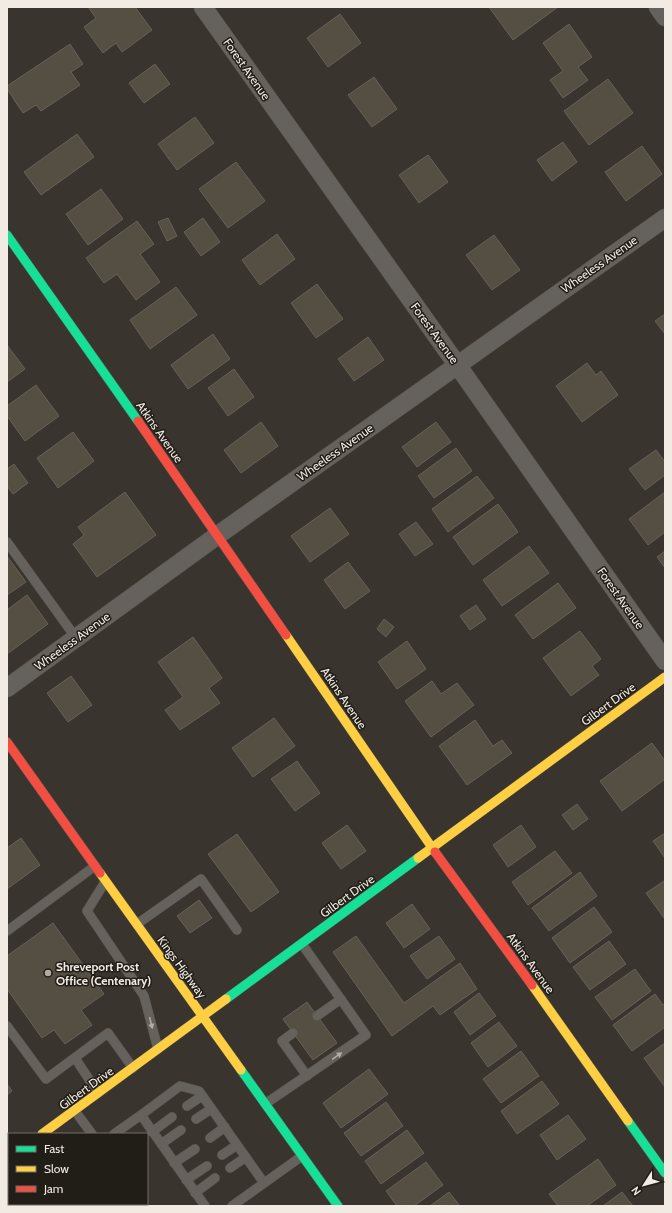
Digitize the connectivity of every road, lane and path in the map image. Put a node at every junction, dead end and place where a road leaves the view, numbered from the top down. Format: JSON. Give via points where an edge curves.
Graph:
{"nodes":[{"id":1,"x":203,"y":7,"type":"edge"},
{"id":2,"x":658,"y":7,"type":"edge"},
{"id":3,"x":665,"y":17,"type":"edge"},
{"id":4,"x":665,"y":218,"type":"edge"},
{"id":5,"x":7,"y":236,"type":"edge"},
{"id":6,"x":458,"y":366,"type":"junction"},
{"id":7,"x":218,"y":535,"type":"junction"},
{"id":8,"x":7,"y":542,"type":"edge"},
{"id":9,"x":76,"y":638,"type":"junction"},
{"id":10,"x":665,"y":661,"type":"edge"},
{"id":11,"x":665,"y":677,"type":"edge"},
{"id":12,"x":7,"y":688,"type":"edge"},
{"id":13,"x":7,"y":742,"type":"edge"},
{"id":14,"x":432,"y":848,"type":"junction"},
{"id":15,"x":95,"y":866,"type":"junction"},
{"id":16,"x":106,"y":880,"type":"junction"},
{"id":17,"x":137,"y":924,"type":"junction"},
{"id":18,"x":7,"y":930,"type":"edge"},
{"id":19,"x":237,"y":930,"type":"dead end"},
{"id":20,"x":302,"y":944,"type":"junction"},
{"id":21,"x":341,"y":999,"type":"junction"},
{"id":22,"x":203,"y":1016,"type":"junction"},
{"id":23,"x":317,"y":1016,"type":"dead end"},
{"id":24,"x":7,"y":1026,"type":"edge"},
{"id":25,"x":293,"y":1033,"type":"dead end"},
{"id":26,"x":158,"y":1050,"type":"junction"},
{"id":27,"x":75,"y":1058,"type":"junction"},
{"id":28,"x":133,"y":1068,"type":"junction"},
{"id":29,"x":307,"y":1076,"type":"junction"},
{"id":30,"x":98,"y":1093,"type":"junction"},
{"id":31,"x":202,"y":1096,"type":"junction"},
{"id":32,"x":265,"y":1104,"type":"junction"},
{"id":33,"x":187,"y":1106,"type":"dead end"},
{"id":34,"x":211,"y":1109,"type":"junction"},
{"id":35,"x":75,"y":1111,"type":"junction"},
{"id":36,"x":141,"y":1115,"type":"junction"},
{"id":37,"x":172,"y":1117,"type":"dead end"},
{"id":38,"x":196,"y":1119,"type":"dead end"},
{"id":39,"x":225,"y":1127,"type":"junction"},
{"id":40,"x":181,"y":1130,"type":"dead end"},
{"id":41,"x":152,"y":1132,"type":"junction"},
{"id":42,"x":43,"y":1133,"type":"edge"},
{"id":43,"x":91,"y":1133,"type":"edge"},
{"id":44,"x":115,"y":1133,"type":"edge"},
{"id":45,"x":210,"y":1138,"type":"dead end"},
{"id":46,"x":161,"y":1144,"type":"junction"},
{"id":47,"x":237,"y":1145,"type":"junction"},
{"id":48,"x":194,"y":1149,"type":"dead end"},
{"id":49,"x":222,"y":1155,"type":"dead end"},
{"id":50,"x":302,"y":1156,"type":"junction"},
{"id":51,"x":246,"y":1157,"type":"junction"},
{"id":52,"x":174,"y":1163,"type":"junction"},
{"id":53,"x":207,"y":1166,"type":"dead end"},
{"id":54,"x":230,"y":1168,"type":"dead end"},
{"id":55,"x":665,"y":1173,"type":"edge"},
{"id":56,"x":215,"y":1178,"type":"dead end"},
{"id":57,"x":186,"y":1180,"type":"junction"},
{"id":58,"x":264,"y":1183,"type":"junction"},
{"id":59,"x":195,"y":1193,"type":"junction"},
{"id":60,"x":205,"y":1206,"type":"edge"},
{"id":61,"x":232,"y":1206,"type":"edge"},
{"id":62,"x":338,"y":1206,"type":"edge"}],
"edges":[{"from":1,"to":6,"type":"street","name":"Forest Avenue"},
{"from":2,"to":3,"type":"street"},
{"from":4,"to":6,"type":"street","name":"Wheeless Avenue"},
{"from":5,"to":7,"type":"street","name":"Atkins Avenue"},
{"from":6,"to":7,"type":"street","name":"Wheeless Avenue"},
{"from":6,"to":10,"type":"street","name":"Forest Avenue"},
{"from":7,"to":9,"type":"street","name":"Wheeless Avenue"},
{"from":7,"to":14,"type":"street","name":"Atkins Avenue"},
{"from":8,"to":9,"type":"lane"},
{"from":9,"to":12,"type":"street","name":"Wheeless Avenue"},
{"from":11,"to":14,"type":"street","name":"Gilbert Drive"},
{"from":13,"to":15,"type":"street","name":"Kings Highway"},
{"from":14,"to":20,"type":"street","name":"Gilbert Drive"},
{"from":14,"to":55,"type":"street","name":"Atkins Avenue"},
{"from":15,"to":16,"type":"street","name":"Kings Highway"},
{"from":15,"to":18,"type":"lane"},
{"from":16,"to":17,"type":"street","name":"Kings Highway"},
{"from":16,"to":26,"type":"lane","one_way":true,"via":[[87,911],[144,996]]},
{"from":17,"to":19,"type":"lane","via":[[201,879]]},
{"from":17,"to":22,"type":"street","name":"Kings Highway"},
{"from":20,"to":21,"type":"lane"},
{"from":20,"to":22,"type":"street","name":"Gilbert Drive"},
{"from":21,"to":23,"type":"lane"},
{"from":29,"to":21,"type":"lane","one_way":true,"via":[[366,1035]]},
{"from":22,"to":26,"type":"street","name":"Gilbert Drive"},
{"from":22,"to":32,"type":"street","name":"Kings Highway"},
{"from":24,"to":27,"type":"lane","via":[[46,1079]]},
{"from":25,"to":29,"type":"lane","via":[[282,1041]]},
{"from":26,"to":28,"type":"street","name":"Gilbert Drive"},
{"from":27,"to":28,"type":"lane","via":[[108,1033]]},
{"from":27,"to":30,"type":"lane"},
{"from":28,"to":30,"type":"street","name":"Gilbert Drive"},
{"from":29,"to":32,"type":"lane"},
{"from":30,"to":35,"type":"street","name":"Gilbert Drive"},
{"from":31,"to":33,"type":"lane"},
{"from":31,"to":34,"type":"lane"},
{"from":31,"to":36,"type":"lane","via":[[199,1091],[180,1086]]},
{"from":32,"to":50,"type":"street","name":"Kings Highway"},
{"from":34,"to":38,"type":"lane"},
{"from":34,"to":39,"type":"lane"},
{"from":35,"to":42,"type":"street","name":"Gilbert Drive"},
{"from":35,"to":43,"type":"lane"},
{"from":36,"to":41,"type":"lane"},
{"from":36,"to":44,"type":"lane"},
{"from":37,"to":41,"type":"lane"},
{"from":39,"to":45,"type":"lane"},
{"from":39,"to":47,"type":"lane"},
{"from":40,"to":46,"type":"lane"},
{"from":41,"to":46,"type":"lane"},
{"from":46,"to":52,"type":"lane"},
{"from":47,"to":49,"type":"lane"},
{"from":47,"to":51,"type":"lane"},
{"from":48,"to":52,"type":"lane"},
{"from":50,"to":58,"type":"lane"},
{"from":50,"to":62,"type":"street","name":"Kings Highway"},
{"from":51,"to":54,"type":"lane"},
{"from":51,"to":58,"type":"lane"},
{"from":52,"to":57,"type":"lane"},
{"from":53,"to":57,"type":"lane"},
{"from":56,"to":59,"type":"lane"},
{"from":57,"to":59,"type":"lane"},
{"from":58,"to":61,"type":"lane"},
{"from":59,"to":60,"type":"lane"}]}
